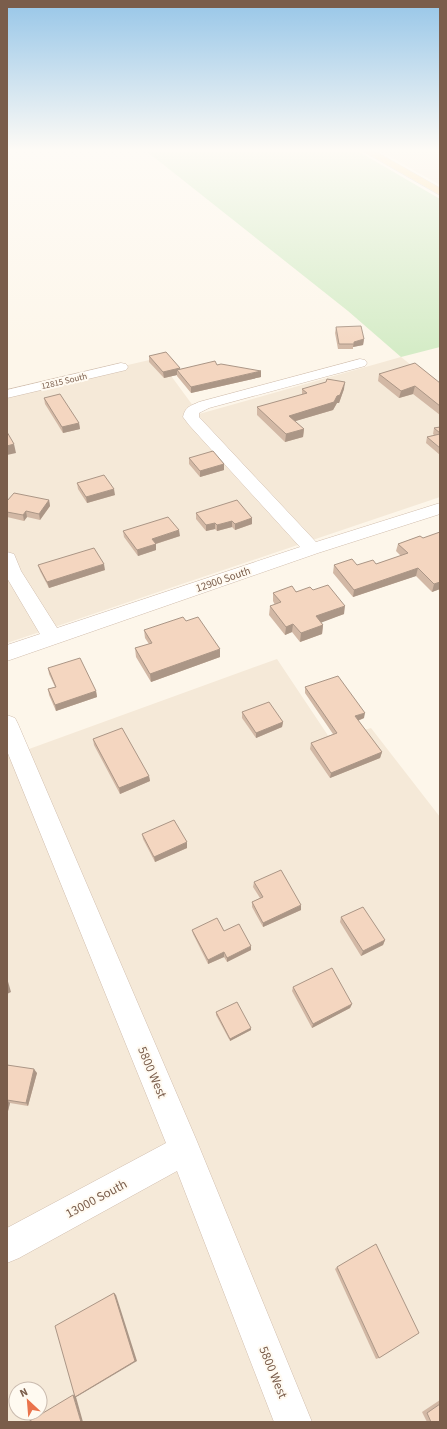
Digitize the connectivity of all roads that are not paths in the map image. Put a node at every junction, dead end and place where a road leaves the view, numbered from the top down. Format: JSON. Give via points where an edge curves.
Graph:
{"nodes":[{"id":1,"x":360,"y":362,"type":"dead end"},
{"id":2,"x":121,"y":367,"type":"dead end"},
{"id":3,"x":7,"y":394,"type":"edge"},
{"id":4,"x":440,"y":508,"type":"edge"},
{"id":5,"x":312,"y":549,"type":"junction"},
{"id":6,"x":7,"y":558,"type":"edge"},
{"id":7,"x":52,"y":637,"type":"junction"},
{"id":8,"x":7,"y":653,"type":"edge"},
{"id":9,"x":7,"y":724,"type":"edge"},
{"id":10,"x":185,"y":1150,"type":"junction"},
{"id":11,"x":7,"y":1246,"type":"edge"},
{"id":12,"x":293,"y":1422,"type":"edge"}],
"edges":[{"from":1,"to":5,"type":"street","via":[[204,405],[192,411],[191,417],[194,422]]},
{"from":2,"to":3,"type":"street","name":"12815 South"},
{"from":4,"to":5,"type":"street","name":"12900 South"},
{"from":5,"to":7,"type":"street","name":"12900 South"},
{"from":6,"to":7,"type":"street","via":[[12,571]]},
{"from":7,"to":8,"type":"street","name":"12900 South"},
{"from":9,"to":10,"type":"street","name":"5800 West"},
{"from":10,"to":11,"type":"street","name":"13000 South"},
{"from":10,"to":12,"type":"street","name":"5800 West"}]}
